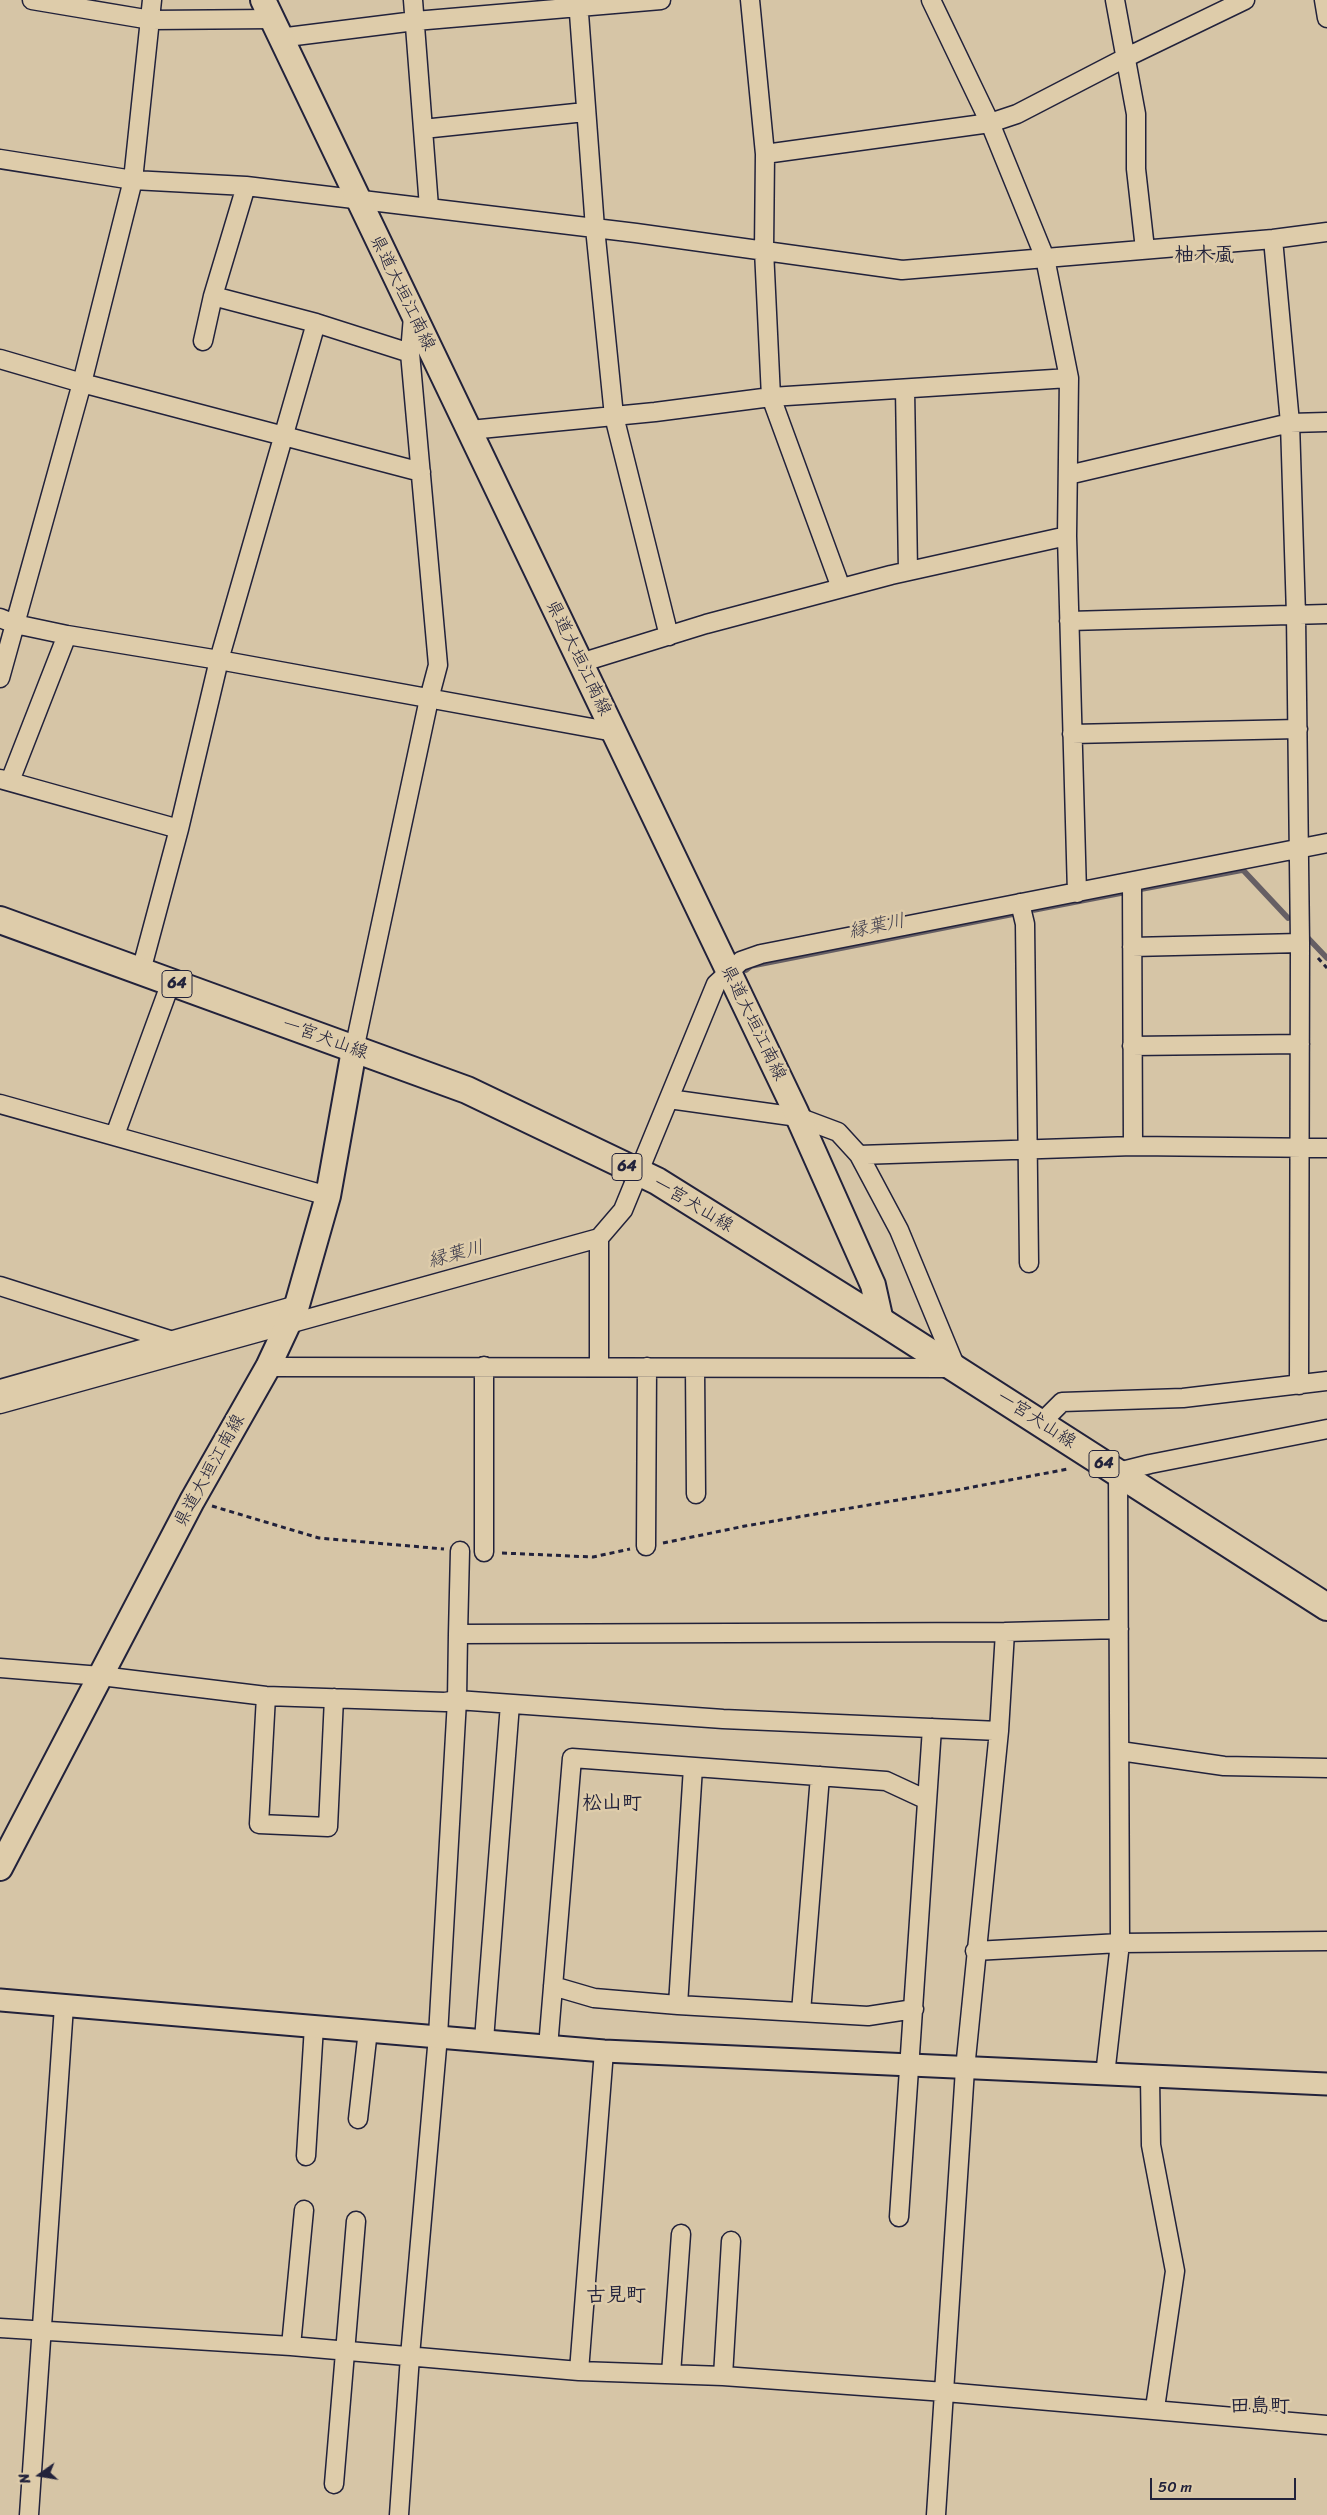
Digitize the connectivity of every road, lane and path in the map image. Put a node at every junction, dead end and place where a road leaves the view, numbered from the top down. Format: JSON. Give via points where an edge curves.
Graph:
{"nodes":[{"id":1,"x":32,"y":0,"type":"edge"},
{"id":2,"x":152,"y":0,"type":"edge"},
{"id":3,"x":413,"y":0,"type":"edge"},
{"id":4,"x":661,"y":0,"type":"edge"},
{"id":5,"x":750,"y":0,"type":"edge"},
{"id":6,"x":931,"y":0,"type":"edge"},
{"id":7,"x":1115,"y":0,"type":"edge"},
{"id":8,"x":1245,"y":0,"type":"edge"},
{"id":9,"x":1324,"y":0,"type":"edge"},
{"id":10,"x":578,"y":3,"type":"edge"},
{"id":11,"x":1327,"y":18,"type":"edge"},
{"id":12,"x":271,"y":19,"type":"edge"},
{"id":13,"x":151,"y":20,"type":"junction"},
{"id":14,"x":415,"y":21,"type":"junction"},
{"id":15,"x":1127,"y":56,"type":"junction"},
{"id":16,"x":585,"y":112,"type":"junction"},
{"id":17,"x":990,"y":123,"type":"junction"},
{"id":18,"x":423,"y":129,"type":"junction"},
{"id":19,"x":765,"y":154,"type":"junction"},
{"id":20,"x":0,"y":159,"type":"edge"},
{"id":21,"x":133,"y":180,"type":"junction"},
{"id":22,"x":246,"y":186,"type":"junction"},
{"id":23,"x":357,"y":199,"type":"junction"},
{"id":24,"x":429,"y":207,"type":"junction"},
{"id":25,"x":595,"y":228,"type":"junction"},
{"id":26,"x":1327,"y":232,"type":"edge"},
{"id":27,"x":1273,"y":240,"type":"junction"},
{"id":28,"x":1145,"y":249,"type":"junction"},
{"id":29,"x":764,"y":250,"type":"junction"},
{"id":30,"x":1044,"y":258,"type":"junction"},
{"id":31,"x":213,"y":296,"type":"junction"},
{"id":32,"x":413,"y":316,"type":"junction"},
{"id":33,"x":316,"y":323,"type":"junction"},
{"id":34,"x":203,"y":341,"type":"dead end"},
{"id":35,"x":410,"y":353,"type":"junction"},
{"id":36,"x":0,"y":359,"type":"edge"},
{"id":37,"x":1069,"y":378,"type":"junction"},
{"id":38,"x":82,"y":383,"type":"junction"},
{"id":39,"x":905,"y":389,"type":"junction"},
{"id":40,"x":771,"y":397,"type":"junction"},
{"id":41,"x":614,"y":416,"type":"junction"},
{"id":42,"x":1327,"y":422,"type":"edge"},
{"id":43,"x":1290,"y":423,"type":"junction"},
{"id":44,"x":470,"y":430,"type":"junction"},
{"id":45,"x":284,"y":435,"type":"junction"},
{"id":46,"x":421,"y":472,"type":"junction"},
{"id":47,"x":1068,"y":475,"type":"junction"},
{"id":48,"x":1067,"y":536,"type":"junction"},
{"id":49,"x":908,"y":571,"type":"junction"},
{"id":50,"x":841,"y":588,"type":"junction"},
{"id":51,"x":1327,"y":614,"type":"edge"},
{"id":52,"x":1296,"y":615,"type":"junction"},
{"id":53,"x":8,"y":621,"type":"edge"},
{"id":54,"x":1069,"y":621,"type":"junction"},
{"id":55,"x":67,"y":634,"type":"junction"},
{"id":56,"x":669,"y":636,"type":"junction"},
{"id":57,"x":219,"y":660,"type":"junction"},
{"id":58,"x":580,"y":664,"type":"junction"},
{"id":59,"x":0,"y":678,"type":"edge"},
{"id":60,"x":429,"y":699,"type":"junction"},
{"id":61,"x":1298,"y":729,"type":"junction"},
{"id":62,"x":614,"y":732,"type":"junction"},
{"id":63,"x":1072,"y":734,"type":"junction"},
{"id":64,"x":5,"y":780,"type":"edge"},
{"id":65,"x":180,"y":829,"type":"junction"},
{"id":66,"x":1327,"y":843,"type":"edge"},
{"id":67,"x":1300,"y":850,"type":"junction"},
{"id":68,"x":1132,"y":882,"type":"junction"},
{"id":69,"x":1077,"y":893,"type":"junction"},
{"id":70,"x":1020,"y":903,"type":"junction"},
{"id":71,"x":0,"y":920,"type":"edge"},
{"id":72,"x":1300,"y":943,"type":"junction"},
{"id":73,"x":1132,"y":947,"type":"junction"},
{"id":74,"x":141,"y":970,"type":"junction"},
{"id":75,"x":728,"y":970,"type":"junction"},
{"id":76,"x":171,"y":982,"type":"junction"},
{"id":77,"x":1300,"y":1044,"type":"junction"},
{"id":78,"x":1132,"y":1046,"type":"junction"},
{"id":79,"x":354,"y":1050,"type":"junction"},
{"id":80,"x":669,"y":1099,"type":"junction"},
{"id":81,"x":0,"y":1104,"type":"edge"},
{"id":82,"x":798,"y":1117,"type":"junction"},
{"id":83,"x":115,"y":1135,"type":"junction"},
{"id":84,"x":1133,"y":1146,"type":"junction"},
{"id":85,"x":1027,"y":1148,"type":"junction"},
{"id":86,"x":1300,"y":1148,"type":"junction"},
{"id":87,"x":1327,"y":1148,"type":"edge"},
{"id":88,"x":859,"y":1155,"type":"junction"},
{"id":89,"x":639,"y":1173,"type":"junction"},
{"id":90,"x":328,"y":1196,"type":"junction"},
{"id":91,"x":599,"y":1238,"type":"junction"},
{"id":92,"x":1029,"y":1263,"type":"dead end"},
{"id":93,"x":0,"y":1286,"type":"edge"},
{"id":94,"x":293,"y":1314,"type":"junction"},
{"id":95,"x":881,"y":1321,"type":"junction"},
{"id":96,"x":168,"y":1349,"type":"junction"},
{"id":97,"x":484,"y":1366,"type":"junction"},
{"id":98,"x":268,"y":1367,"type":"junction"},
{"id":99,"x":599,"y":1367,"type":"junction"},
{"id":100,"x":647,"y":1367,"type":"junction"},
{"id":101,"x":694,"y":1368,"type":"junction"},
{"id":102,"x":955,"y":1369,"type":"junction"},
{"id":103,"x":1327,"y":1381,"type":"edge"},
{"id":104,"x":48,"y":1383,"type":"junction"},
{"id":105,"x":1299,"y":1385,"type":"junction"},
{"id":106,"x":0,"y":1389,"type":"edge"},
{"id":107,"x":0,"y":1404,"type":"edge"},
{"id":108,"x":1041,"y":1423,"type":"junction"},
{"id":109,"x":1327,"y":1429,"type":"edge"},
{"id":110,"x":1118,"y":1472,"type":"junction"},
{"id":111,"x":696,"y":1494,"type":"dead end"},
{"id":112,"x":646,"y":1546,"type":"dead end"},
{"id":113,"x":460,"y":1551,"type":"dead end"},
{"id":114,"x":484,"y":1552,"type":"dead end"},
{"id":115,"x":1327,"y":1607,"type":"edge"},
{"id":116,"x":1119,"y":1629,"type":"junction"},
{"id":117,"x":1005,"y":1632,"type":"junction"},
{"id":118,"x":458,"y":1634,"type":"junction"},
{"id":119,"x":0,"y":1668,"type":"edge"},
{"id":120,"x":101,"y":1676,"type":"junction"},
{"id":121,"x":266,"y":1696,"type":"junction"},
{"id":122,"x":334,"y":1698,"type":"junction"},
{"id":123,"x":457,"y":1700,"type":"junction"},
{"id":124,"x":510,"y":1704,"type":"junction"},
{"id":125,"x":932,"y":1728,"type":"junction"},
{"id":126,"x":999,"y":1731,"type":"junction"},
{"id":127,"x":1120,"y":1751,"type":"junction"},
{"id":128,"x":692,"y":1767,"type":"junction"},
{"id":129,"x":1327,"y":1768,"type":"edge"},
{"id":130,"x":820,"y":1776,"type":"junction"},
{"id":131,"x":927,"y":1800,"type":"junction"},
{"id":132,"x":0,"y":1868,"type":"edge"},
{"id":133,"x":1327,"y":1941,"type":"edge"},
{"id":134,"x":1120,"y":1943,"type":"junction"},
{"id":135,"x":975,"y":1951,"type":"junction"},
{"id":136,"x":553,"y":1986,"type":"junction"},
{"id":137,"x":0,"y":2000,"type":"edge"},
{"id":138,"x":678,"y":2005,"type":"junction"},
{"id":139,"x":64,"y":2006,"type":"junction"},
{"id":140,"x":914,"y":2009,"type":"junction"},
{"id":141,"x":801,"y":2012,"type":"junction"},
{"id":142,"x":314,"y":2026,"type":"junction"},
{"id":143,"x":368,"y":2030,"type":"junction"},
{"id":144,"x":438,"y":2036,"type":"junction"},
{"id":145,"x":484,"y":2040,"type":"junction"},
{"id":146,"x":548,"y":2047,"type":"junction"},
{"id":147,"x":604,"y":2051,"type":"junction"},
{"id":148,"x":910,"y":2067,"type":"junction"},
{"id":149,"x":965,"y":2069,"type":"junction"},
{"id":150,"x":1105,"y":2075,"type":"junction"},
{"id":151,"x":1150,"y":2077,"type":"junction"},
{"id":152,"x":1327,"y":2084,"type":"edge"},
{"id":153,"x":358,"y":2119,"type":"dead end"},
{"id":154,"x":306,"y":2156,"type":"dead end"},
{"id":155,"x":304,"y":2210,"type":"dead end"},
{"id":156,"x":899,"y":2217,"type":"dead end"},
{"id":157,"x":356,"y":2220,"type":"dead end"},
{"id":158,"x":681,"y":2234,"type":"dead end"},
{"id":159,"x":731,"y":2241,"type":"dead end"},
{"id":160,"x":0,"y":2328,"type":"edge"},
{"id":161,"x":40,"y":2331,"type":"junction"},
{"id":162,"x":291,"y":2346,"type":"junction"},
{"id":163,"x":345,"y":2350,"type":"junction"},
{"id":164,"x":410,"y":2356,"type":"junction"},
{"id":165,"x":578,"y":2371,"type":"junction"},
{"id":166,"x":670,"y":2374,"type":"junction"},
{"id":167,"x":723,"y":2376,"type":"junction"},
{"id":168,"x":945,"y":2392,"type":"junction"},
{"id":169,"x":1155,"y":2408,"type":"junction"},
{"id":170,"x":1327,"y":2424,"type":"edge"},
{"id":171,"x":334,"y":2484,"type":"dead end"},
{"id":172,"x":29,"y":2515,"type":"edge"},
{"id":173,"x":399,"y":2515,"type":"edge"},
{"id":174,"x":936,"y":2515,"type":"edge"}],
"edges":[{"from":1,"to":13,"type":"street"},
{"from":2,"to":13,"type":"street"},
{"from":3,"to":14,"type":"street"},
{"from":4,"to":10,"type":"street"},
{"from":5,"to":19,"type":"street"},
{"from":6,"to":17,"type":"street"},
{"from":7,"to":15,"type":"street"},
{"from":8,"to":15,"type":"street"},
{"from":9,"to":11,"type":"street"},
{"from":10,"to":14,"type":"street"},
{"from":10,"to":16,"type":"street"},
{"from":12,"to":13,"type":"street"},
{"from":12,"to":14,"type":"street"},
{"from":12,"to":23,"type":"main road","name":"県道大垣江南線"},
{"from":13,"to":21,"type":"street"},
{"from":14,"to":18,"type":"street"},
{"from":15,"to":17,"type":"street","via":[[1017,114]]},
{"from":15,"to":28,"type":"street","via":[[1136,114],[1136,169]]},
{"from":16,"to":18,"type":"street"},
{"from":16,"to":25,"type":"street"},
{"from":17,"to":19,"type":"street"},
{"from":17,"to":30,"type":"street"},
{"from":18,"to":24,"type":"street"},
{"from":19,"to":29,"type":"street"},
{"from":20,"to":21,"type":"street"},
{"from":21,"to":22,"type":"street"},
{"from":21,"to":38,"type":"street"},
{"from":22,"to":23,"type":"street"},
{"from":22,"to":31,"type":"street"},
{"from":23,"to":24,"type":"street"},
{"from":23,"to":32,"type":"main road","name":"県道大垣江南線"},
{"from":24,"to":25,"type":"street"},
{"from":25,"to":29,"type":"street"},
{"from":25,"to":41,"type":"street"},
{"from":26,"to":27,"type":"street"},
{"from":27,"to":28,"type":"street"},
{"from":27,"to":43,"type":"street"},
{"from":28,"to":30,"type":"street"},
{"from":29,"to":30,"type":"street","via":[[902,270]]},
{"from":29,"to":40,"type":"street"},
{"from":30,"to":37,"type":"street"},
{"from":31,"to":33,"type":"street"},
{"from":31,"to":34,"type":"street"},
{"from":32,"to":35,"type":"street"},
{"from":32,"to":44,"type":"main road","name":"県道大垣江南線"},
{"from":33,"to":35,"type":"street"},
{"from":33,"to":45,"type":"street"},
{"from":35,"to":46,"type":"street"},
{"from":36,"to":38,"type":"street"},
{"from":37,"to":39,"type":"street"},
{"from":37,"to":47,"type":"street"},
{"from":38,"to":45,"type":"street"},
{"from":38,"to":53,"type":"street"},
{"from":39,"to":40,"type":"street"},
{"from":39,"to":49,"type":"street"},
{"from":40,"to":41,"type":"street"},
{"from":40,"to":50,"type":"street"},
{"from":41,"to":44,"type":"street"},
{"from":41,"to":56,"type":"street"},
{"from":42,"to":43,"type":"street"},
{"from":43,"to":47,"type":"street"},
{"from":43,"to":52,"type":"street"},
{"from":44,"to":58,"type":"main road","name":"県道大垣江南線"},
{"from":45,"to":46,"type":"street"},
{"from":45,"to":57,"type":"street"},
{"from":46,"to":60,"type":"street","via":[[438,665]]},
{"from":47,"to":48,"type":"street"},
{"from":48,"to":49,"type":"street"},
{"from":48,"to":54,"type":"street"},
{"from":49,"to":50,"type":"street"},
{"from":50,"to":56,"type":"street"},
{"from":51,"to":52,"type":"street"},
{"from":52,"to":54,"type":"street"},
{"from":52,"to":61,"type":"street"},
{"from":53,"to":55,"type":"street"},
{"from":53,"to":59,"type":"street"},
{"from":54,"to":63,"type":"street"},
{"from":55,"to":57,"type":"street"},
{"from":55,"to":64,"type":"street"},
{"from":56,"to":58,"type":"street"},
{"from":57,"to":60,"type":"street"},
{"from":57,"to":65,"type":"street"},
{"from":58,"to":62,"type":"main road","name":"県道大垣江南線"},
{"from":60,"to":62,"type":"street"},
{"from":60,"to":79,"type":"street"},
{"from":61,"to":63,"type":"street"},
{"from":61,"to":67,"type":"street"},
{"from":62,"to":75,"type":"main road","name":"県道大垣江南線"},
{"from":63,"to":69,"type":"street"},
{"from":64,"to":65,"type":"street"},
{"from":65,"to":74,"type":"street"},
{"from":66,"to":67,"type":"street"},
{"from":67,"to":68,"type":"street"},
{"from":67,"to":72,"type":"street"},
{"from":68,"to":69,"type":"street"},
{"from":68,"to":73,"type":"street"},
{"from":69,"to":70,"type":"street"},
{"from":70,"to":75,"type":"street","via":[[761,954]]},
{"from":70,"to":85,"type":"street","via":[[1024,924]]},
{"from":71,"to":74,"type":"main road","name":"一宮犬山線","number":"64"},
{"from":72,"to":73,"type":"street"},
{"from":72,"to":77,"type":"street"},
{"from":73,"to":78,"type":"street"},
{"from":74,"to":76,"type":"main road","name":"一宮犬山線","number":"64"},
{"from":75,"to":80,"type":"street","via":[[716,984]]},
{"from":75,"to":82,"type":"main road","name":"県道大垣江南線"},
{"from":76,"to":79,"type":"main road","name":"一宮犬山線","number":"64"},
{"from":76,"to":83,"type":"street"},
{"from":77,"to":78,"type":"street"},
{"from":77,"to":86,"type":"street"},
{"from":78,"to":84,"type":"street"},
{"from":79,"to":89,"type":"main road","name":"一宮犬山線","number":"64","via":[[467,1090]]},
{"from":79,"to":90,"type":"main road","name":"県道大垣江南線"},
{"from":80,"to":82,"type":"street"},
{"from":80,"to":89,"type":"street"},
{"from":81,"to":83,"type":"street"},
{"from":82,"to":88,"type":"street","via":[[838,1132]]},
{"from":82,"to":95,"type":"main road","name":"県道大垣江南線","via":[[873,1285]]},
{"from":83,"to":90,"type":"street"},
{"from":84,"to":85,"type":"street"},
{"from":84,"to":86,"type":"street"},
{"from":85,"to":88,"type":"street"},
{"from":85,"to":92,"type":"street"},
{"from":86,"to":87,"type":"street"},
{"from":86,"to":105,"type":"street"},
{"from":88,"to":102,"type":"street","via":[[899,1230]]},
{"from":89,"to":91,"type":"street","via":[[623,1210]]},
{"from":89,"to":95,"type":"main road","name":"一宮犬山線","number":"64","via":[[657,1181]]},
{"from":90,"to":94,"type":"main road","name":"県道大垣江南線"},
{"from":91,"to":94,"type":"street"},
{"from":91,"to":99,"type":"street"},
{"from":93,"to":96,"type":"street"},
{"from":94,"to":96,"type":"street"},
{"from":94,"to":98,"type":"main road","name":"県道大垣江南線"},
{"from":95,"to":102,"type":"main road","name":"一宮犬山線","number":"64"},
{"from":96,"to":104,"type":"street"},
{"from":97,"to":98,"type":"street"},
{"from":97,"to":99,"type":"street"},
{"from":97,"to":114,"type":"street"},
{"from":98,"to":120,"type":"main road","name":"県道大垣江南線","via":[[192,1501]]},
{"from":99,"to":100,"type":"street"},
{"from":100,"to":101,"type":"street"},
{"from":100,"to":112,"type":"street"},
{"from":101,"to":102,"type":"street"},
{"from":101,"to":111,"type":"street"},
{"from":102,"to":108,"type":"main road","name":"一宮犬山線","number":"64"},
{"from":103,"to":105,"type":"street"},
{"from":104,"to":106,"type":"street"},
{"from":104,"to":107,"type":"street"},
{"from":105,"to":108,"type":"street","via":[[1183,1398],[1062,1402]]},
{"from":108,"to":110,"type":"main road","name":"一宮犬山線","number":"64"},
{"from":109,"to":110,"type":"street"},
{"from":110,"to":115,"type":"main road","name":"一宮犬山線","number":"64"},
{"from":110,"to":116,"type":"street"},
{"from":113,"to":118,"type":"street"},
{"from":116,"to":117,"type":"street"},
{"from":116,"to":127,"type":"street"},
{"from":117,"to":118,"type":"street"},
{"from":117,"to":126,"type":"street"},
{"from":118,"to":123,"type":"street"},
{"from":119,"to":120,"type":"street"},
{"from":120,"to":121,"type":"street"},
{"from":120,"to":132,"type":"main road","name":"県道大垣江南線"},
{"from":121,"to":122,"type":"street"},
{"from":121,"to":122,"type":"street","via":[[259,1824],[328,1828]]},
{"from":122,"to":123,"type":"street"},
{"from":123,"to":124,"type":"street"},
{"from":123,"to":144,"type":"street"},
{"from":124,"to":125,"type":"street","via":[[722,1719]]},
{"from":124,"to":145,"type":"street"},
{"from":125,"to":126,"type":"street"},
{"from":125,"to":131,"type":"street"},
{"from":126,"to":135,"type":"street"},
{"from":127,"to":129,"type":"street","via":[[1224,1766]]},
{"from":127,"to":134,"type":"street"},
{"from":128,"to":130,"type":"street"},
{"from":128,"to":136,"type":"street","via":[[572,1758]]},
{"from":128,"to":138,"type":"street"},
{"from":130,"to":131,"type":"street","via":[[886,1781]]},
{"from":130,"to":141,"type":"street"},
{"from":131,"to":140,"type":"street"},
{"from":133,"to":134,"type":"street"},
{"from":134,"to":135,"type":"street"},
{"from":134,"to":150,"type":"street"},
{"from":135,"to":149,"type":"street"},
{"from":136,"to":138,"type":"street","via":[[594,1998]]},
{"from":136,"to":146,"type":"street"},
{"from":137,"to":139,"type":"street"},
{"from":138,"to":141,"type":"street"},
{"from":139,"to":142,"type":"street"},
{"from":139,"to":161,"type":"street"},
{"from":140,"to":141,"type":"street","via":[[868,2016]]},
{"from":140,"to":148,"type":"street"},
{"from":142,"to":143,"type":"street"},
{"from":142,"to":154,"type":"street"},
{"from":143,"to":144,"type":"street"},
{"from":143,"to":153,"type":"street"},
{"from":144,"to":145,"type":"street"},
{"from":144,"to":164,"type":"street"},
{"from":145,"to":146,"type":"street"},
{"from":146,"to":147,"type":"street"},
{"from":147,"to":148,"type":"street"},
{"from":147,"to":165,"type":"street"},
{"from":148,"to":149,"type":"street"},
{"from":148,"to":156,"type":"street"},
{"from":149,"to":150,"type":"street"},
{"from":149,"to":168,"type":"street"},
{"from":150,"to":151,"type":"street"},
{"from":151,"to":152,"type":"street"},
{"from":151,"to":169,"type":"street","via":[[1151,2145],[1175,2271]]},
{"from":155,"to":162,"type":"street"},
{"from":157,"to":163,"type":"street"},
{"from":158,"to":166,"type":"street"},
{"from":159,"to":167,"type":"street"},
{"from":160,"to":161,"type":"street"},
{"from":161,"to":162,"type":"street"},
{"from":161,"to":172,"type":"street"},
{"from":162,"to":163,"type":"street"},
{"from":163,"to":164,"type":"street"},
{"from":163,"to":171,"type":"street"},
{"from":164,"to":165,"type":"street"},
{"from":164,"to":173,"type":"street"},
{"from":165,"to":166,"type":"street"},
{"from":166,"to":167,"type":"street"},
{"from":167,"to":168,"type":"street"},
{"from":168,"to":169,"type":"street"},
{"from":168,"to":174,"type":"street"},
{"from":169,"to":170,"type":"street"}]}
